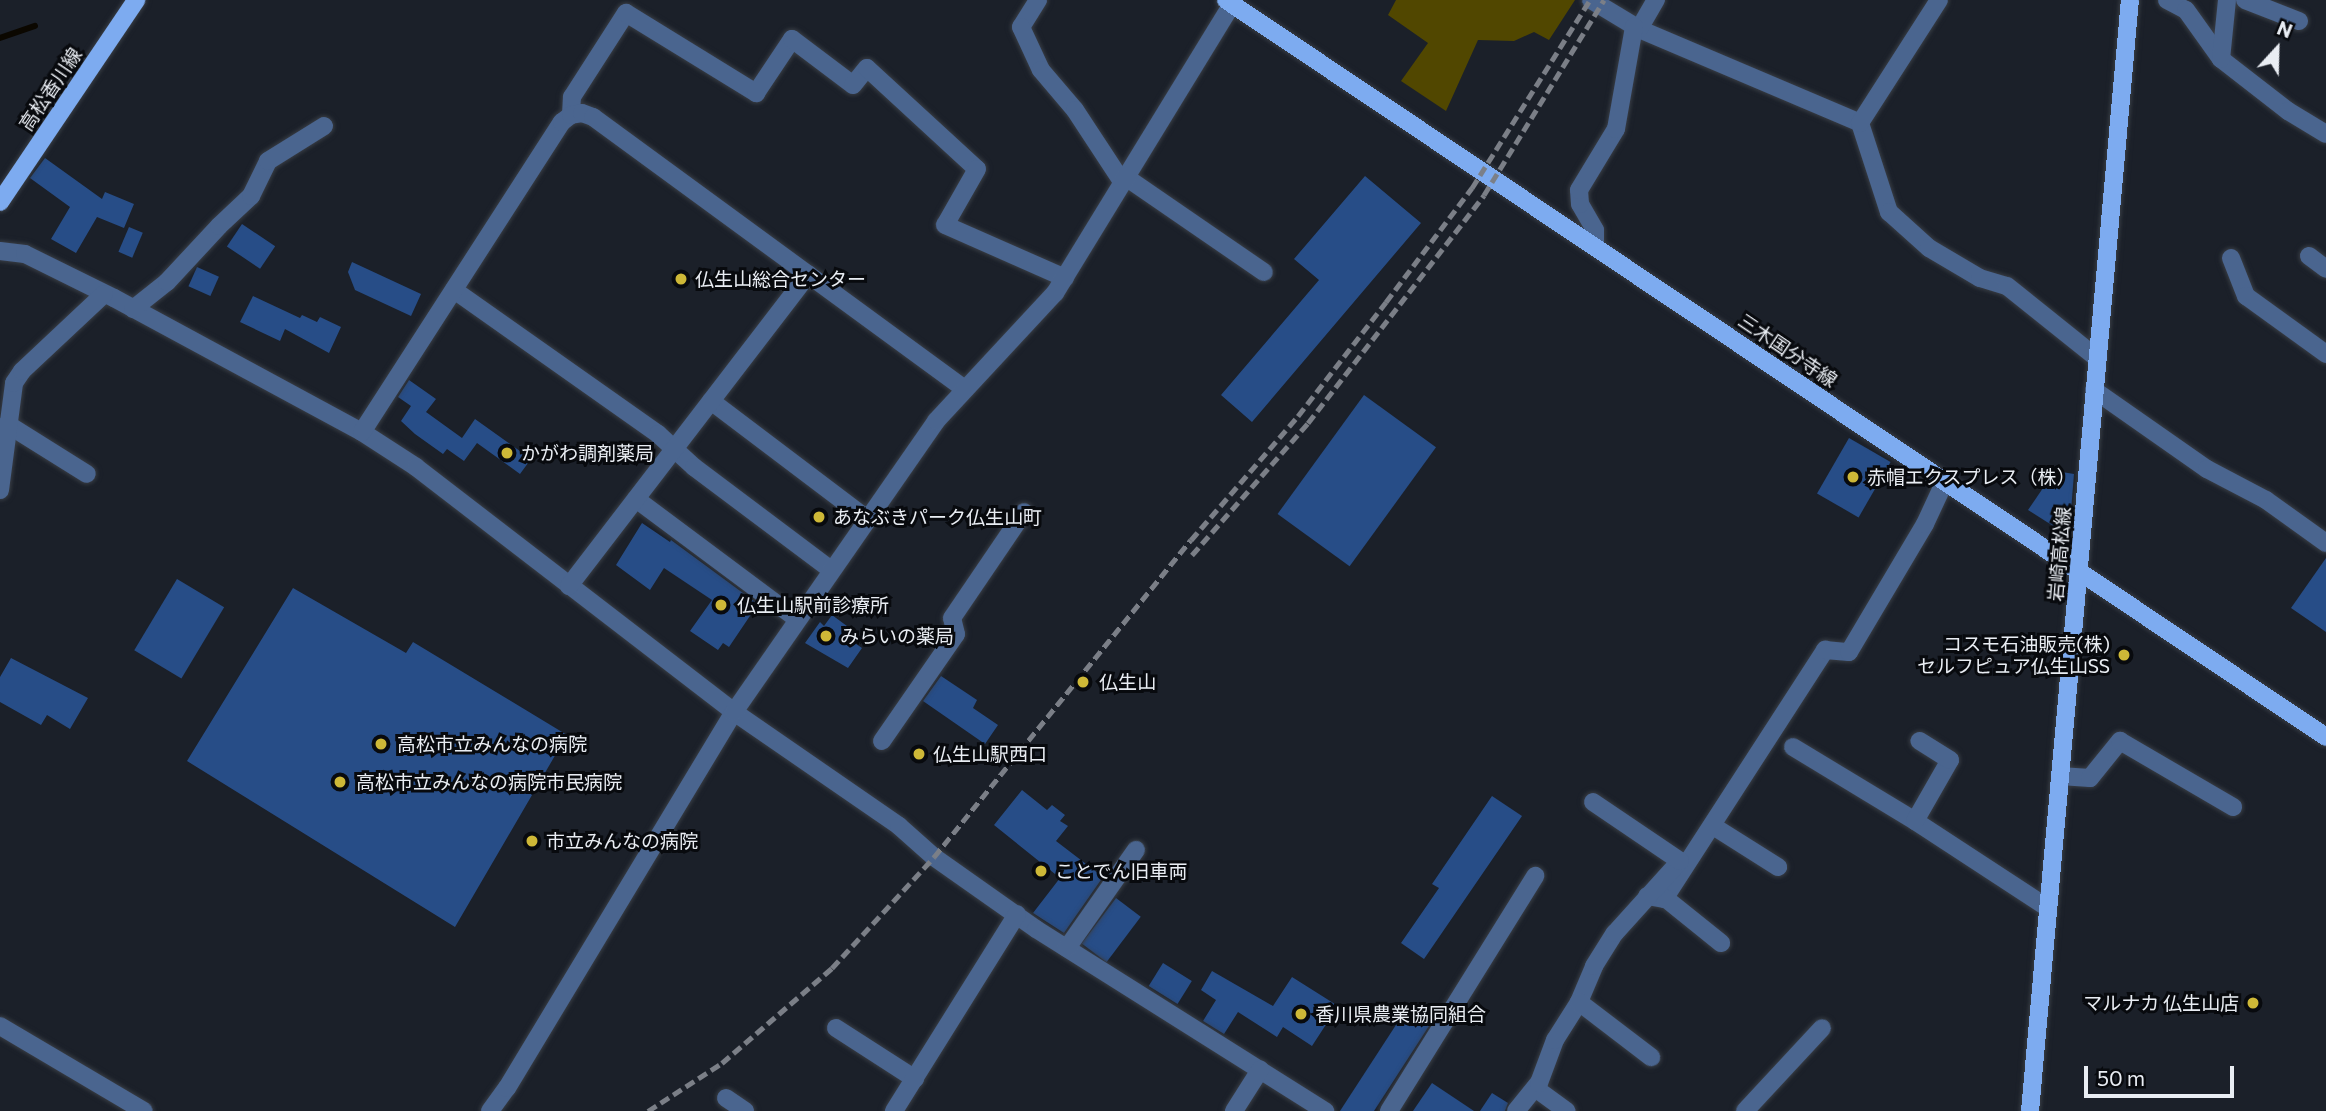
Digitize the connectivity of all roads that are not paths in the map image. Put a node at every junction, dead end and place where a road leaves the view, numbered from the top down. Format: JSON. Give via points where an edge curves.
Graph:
{"nodes":[{"id":1,"x":136,"y":0,"type":"edge"},
{"id":2,"x":1038,"y":0,"type":"edge"},
{"id":3,"x":1591,"y":0,"type":"edge"},
{"id":4,"x":1656,"y":0,"type":"edge"},
{"id":5,"x":1939,"y":0,"type":"edge"},
{"id":6,"x":2130,"y":0,"type":"edge"},
{"id":7,"x":2167,"y":0,"type":"edge"},
{"id":8,"x":2227,"y":0,"type":"edge"},
{"id":9,"x":2245,"y":0,"type":"edge"},
{"id":10,"x":1229,"y":2,"type":"edge"},
{"id":11,"x":2299,"y":21,"type":"dead end"},
{"id":12,"x":1637,"y":28,"type":"junction"},
{"id":13,"x":2221,"y":59,"type":"junction"},
{"id":14,"x":571,"y":115,"type":"junction"},
{"id":15,"x":1860,"y":123,"type":"junction"},
{"id":16,"x":324,"y":126,"type":"dead end"},
{"id":17,"x":2326,"y":134,"type":"edge"},
{"id":18,"x":1125,"y":180,"type":"junction"},
{"id":19,"x":0,"y":202,"type":"edge"},
{"id":20,"x":1595,"y":246,"type":"junction"},
{"id":21,"x":0,"y":251,"type":"edge"},
{"id":22,"x":2309,"y":256,"type":"dead end"},
{"id":23,"x":2231,"y":258,"type":"dead end"},
{"id":24,"x":2326,"y":268,"type":"edge"},
{"id":25,"x":1264,"y":272,"type":"dead end"},
{"id":26,"x":808,"y":274,"type":"junction"},
{"id":27,"x":1065,"y":278,"type":"junction"},
{"id":28,"x":454,"y":290,"type":"junction"},
{"id":29,"x":104,"y":294,"type":"junction"},
{"id":30,"x":133,"y":309,"type":"junction"},
{"id":31,"x":2326,"y":354,"type":"edge"},
{"id":32,"x":2097,"y":358,"type":"junction"},
{"id":33,"x":965,"y":389,"type":"junction"},
{"id":34,"x":2094,"y":390,"type":"junction"},
{"id":35,"x":711,"y":401,"type":"junction"},
{"id":36,"x":7,"y":424,"type":"junction"},
{"id":37,"x":362,"y":432,"type":"junction"},
{"id":38,"x":674,"y":449,"type":"junction"},
{"id":39,"x":87,"y":474,"type":"dead end"},
{"id":40,"x":1945,"y":481,"type":"junction"},
{"id":41,"x":0,"y":490,"type":"edge"},
{"id":42,"x":636,"y":499,"type":"junction"},
{"id":43,"x":1024,"y":512,"type":"dead end"},
{"id":44,"x":867,"y":519,"type":"junction"},
{"id":45,"x":2326,"y":543,"type":"edge"},
{"id":46,"x":831,"y":570,"type":"junction"},
{"id":47,"x":2078,"y":570,"type":"junction"},
{"id":48,"x":569,"y":586,"type":"junction"},
{"id":49,"x":797,"y":619,"type":"junction"},
{"id":50,"x":734,"y":712,"type":"junction"},
{"id":51,"x":2326,"y":737,"type":"edge"},
{"id":52,"x":882,"y":741,"type":"dead end"},
{"id":53,"x":1920,"y":741,"type":"dead end"},
{"id":54,"x":1793,"y":747,"type":"dead end"},
{"id":55,"x":2060,"y":776,"type":"junction"},
{"id":56,"x":1593,"y":802,"type":"dead end"},
{"id":57,"x":2233,"y":807,"type":"dead end"},
{"id":58,"x":1915,"y":821,"type":"junction"},
{"id":59,"x":1713,"y":826,"type":"junction"},
{"id":60,"x":1136,"y":850,"type":"dead end"},
{"id":61,"x":1778,"y":867,"type":"dead end"},
{"id":62,"x":1535,"y":876,"type":"dead end"},
{"id":63,"x":1656,"y":897,"type":"junction"},
{"id":64,"x":2048,"y":908,"type":"junction"},
{"id":65,"x":1017,"y":914,"type":"junction"},
{"id":66,"x":1721,"y":943,"type":"dead end"},
{"id":67,"x":1067,"y":948,"type":"junction"},
{"id":68,"x":1579,"y":1002,"type":"junction"},
{"id":69,"x":0,"y":1026,"type":"edge"},
{"id":70,"x":836,"y":1028,"type":"dead end"},
{"id":71,"x":1822,"y":1028,"type":"dead end"},
{"id":72,"x":1651,"y":1057,"type":"dead end"},
{"id":73,"x":1260,"y":1070,"type":"junction"},
{"id":74,"x":915,"y":1079,"type":"junction"},
{"id":75,"x":1535,"y":1088,"type":"junction"},
{"id":76,"x":726,"y":1098,"type":"dead end"},
{"id":77,"x":144,"y":1111,"type":"edge"},
{"id":78,"x":490,"y":1111,"type":"edge"},
{"id":79,"x":745,"y":1111,"type":"edge"},
{"id":80,"x":894,"y":1111,"type":"edge"},
{"id":81,"x":1234,"y":1111,"type":"edge"},
{"id":82,"x":1325,"y":1111,"type":"edge"},
{"id":83,"x":1389,"y":1111,"type":"edge"},
{"id":84,"x":1516,"y":1111,"type":"edge"},
{"id":85,"x":1567,"y":1111,"type":"edge"},
{"id":86,"x":1745,"y":1111,"type":"edge"},
{"id":87,"x":2030,"y":1111,"type":"edge"}],
"edges":[{"from":1,"to":19,"type":"main road","name":"高松香川線"},
{"from":2,"to":18,"type":"street","via":[[1021,27],[1041,70]]},
{"from":3,"to":12,"type":"street"},
{"from":4,"to":12,"type":"street"},
{"from":5,"to":15,"type":"street"},
{"from":6,"to":32,"type":"main road","name":"岩崎高松線"},
{"from":7,"to":13,"type":"street","via":[[2186,10]]},
{"from":8,"to":13,"type":"street"},
{"from":9,"to":11,"type":"street"},
{"from":10,"to":18,"type":"street"},
{"from":10,"to":20,"type":"main road","name":"三木国分寺線"},
{"from":12,"to":15,"type":"street"},
{"from":12,"to":20,"type":"street","via":[[1616,129],[1579,190],[1580,204],[1595,230]]},
{"from":13,"to":17,"type":"street"},
{"from":14,"to":26,"type":"street","via":[[593,117]]},
{"from":14,"to":27,"type":"street","via":[[572,97],[626,13],[756,93],[792,39],[853,85],[867,68],[977,169],[946,225]]},
{"from":14,"to":28,"type":"street","via":[[562,122]]},
{"from":15,"to":32,"type":"street","via":[[1889,212],[1928,248],[1980,278],[2007,286]]},
{"from":16,"to":30,"type":"street","via":[[268,161],[251,196],[167,282]]},
{"from":18,"to":25,"type":"street"},
{"from":18,"to":27,"type":"street"},
{"from":20,"to":40,"type":"main road","name":"三木国分寺線"},
{"from":21,"to":29,"type":"street","via":[[25,254]]},
{"from":22,"to":24,"type":"street"},
{"from":23,"to":31,"type":"street","via":[[2246,296]]},
{"from":26,"to":33,"type":"street"},
{"from":26,"to":35,"type":"street"},
{"from":27,"to":33,"type":"street"},
{"from":28,"to":37,"type":"street"},
{"from":28,"to":38,"type":"street"},
{"from":29,"to":30,"type":"street"},
{"from":29,"to":36,"type":"street","via":[[22,371],[14,383]]},
{"from":30,"to":37,"type":"street"},
{"from":32,"to":34,"type":"main road","name":"岩崎高松線"},
{"from":33,"to":44,"type":"street","via":[[936,421]]},
{"from":34,"to":45,"type":"street","via":[[2207,469],[2266,500]]},
{"from":34,"to":47,"type":"main road","name":"岩崎高松線"},
{"from":35,"to":38,"type":"street"},
{"from":35,"to":44,"type":"street"},
{"from":36,"to":39,"type":"street"},
{"from":36,"to":41,"type":"street"},
{"from":37,"to":48,"type":"street","via":[[415,467]]},
{"from":38,"to":42,"type":"street"},
{"from":38,"to":46,"type":"street"},
{"from":40,"to":47,"type":"main road","name":"三木国分寺線"},
{"from":40,"to":59,"type":"street","via":[[1925,524],[1849,652],[1825,650]]},
{"from":42,"to":48,"type":"street"},
{"from":42,"to":49,"type":"street"},
{"from":43,"to":52,"type":"street","via":[[952,618],[956,634]]},
{"from":44,"to":46,"type":"street"},
{"from":46,"to":49,"type":"street"},
{"from":47,"to":51,"type":"main road","name":"三木国分寺線"},
{"from":47,"to":55,"type":"main road","name":"岩崎高松線"},
{"from":48,"to":50,"type":"street"},
{"from":49,"to":50,"type":"street"},
{"from":50,"to":65,"type":"street"},
{"from":50,"to":78,"type":"street"},
{"from":53,"to":58,"type":"street","via":[[1950,760]]},
{"from":54,"to":58,"type":"street"},
{"from":55,"to":57,"type":"street","via":[[2090,778],[2120,741]]},
{"from":55,"to":64,"type":"main road","name":"岩崎高松線"},
{"from":56,"to":63,"type":"street","via":[[1680,861]]},
{"from":58,"to":64,"type":"street"},
{"from":59,"to":61,"type":"street"},
{"from":59,"to":63,"type":"street"},
{"from":60,"to":67,"type":"street"},
{"from":62,"to":83,"type":"street"},
{"from":63,"to":66,"type":"street"},
{"from":63,"to":68,"type":"street","via":[[1615,933]]},
{"from":64,"to":87,"type":"main road","name":"岩崎高松線"},
{"from":65,"to":67,"type":"street"},
{"from":65,"to":74,"type":"street"},
{"from":67,"to":73,"type":"street"},
{"from":68,"to":72,"type":"street"},
{"from":68,"to":75,"type":"street","via":[[1555,1040]]},
{"from":69,"to":77,"type":"street"},
{"from":70,"to":74,"type":"street"},
{"from":71,"to":86,"type":"street"},
{"from":73,"to":81,"type":"street"},
{"from":73,"to":82,"type":"street"},
{"from":74,"to":80,"type":"street"},
{"from":75,"to":84,"type":"street"},
{"from":75,"to":85,"type":"street"},
{"from":76,"to":79,"type":"street"}]}
